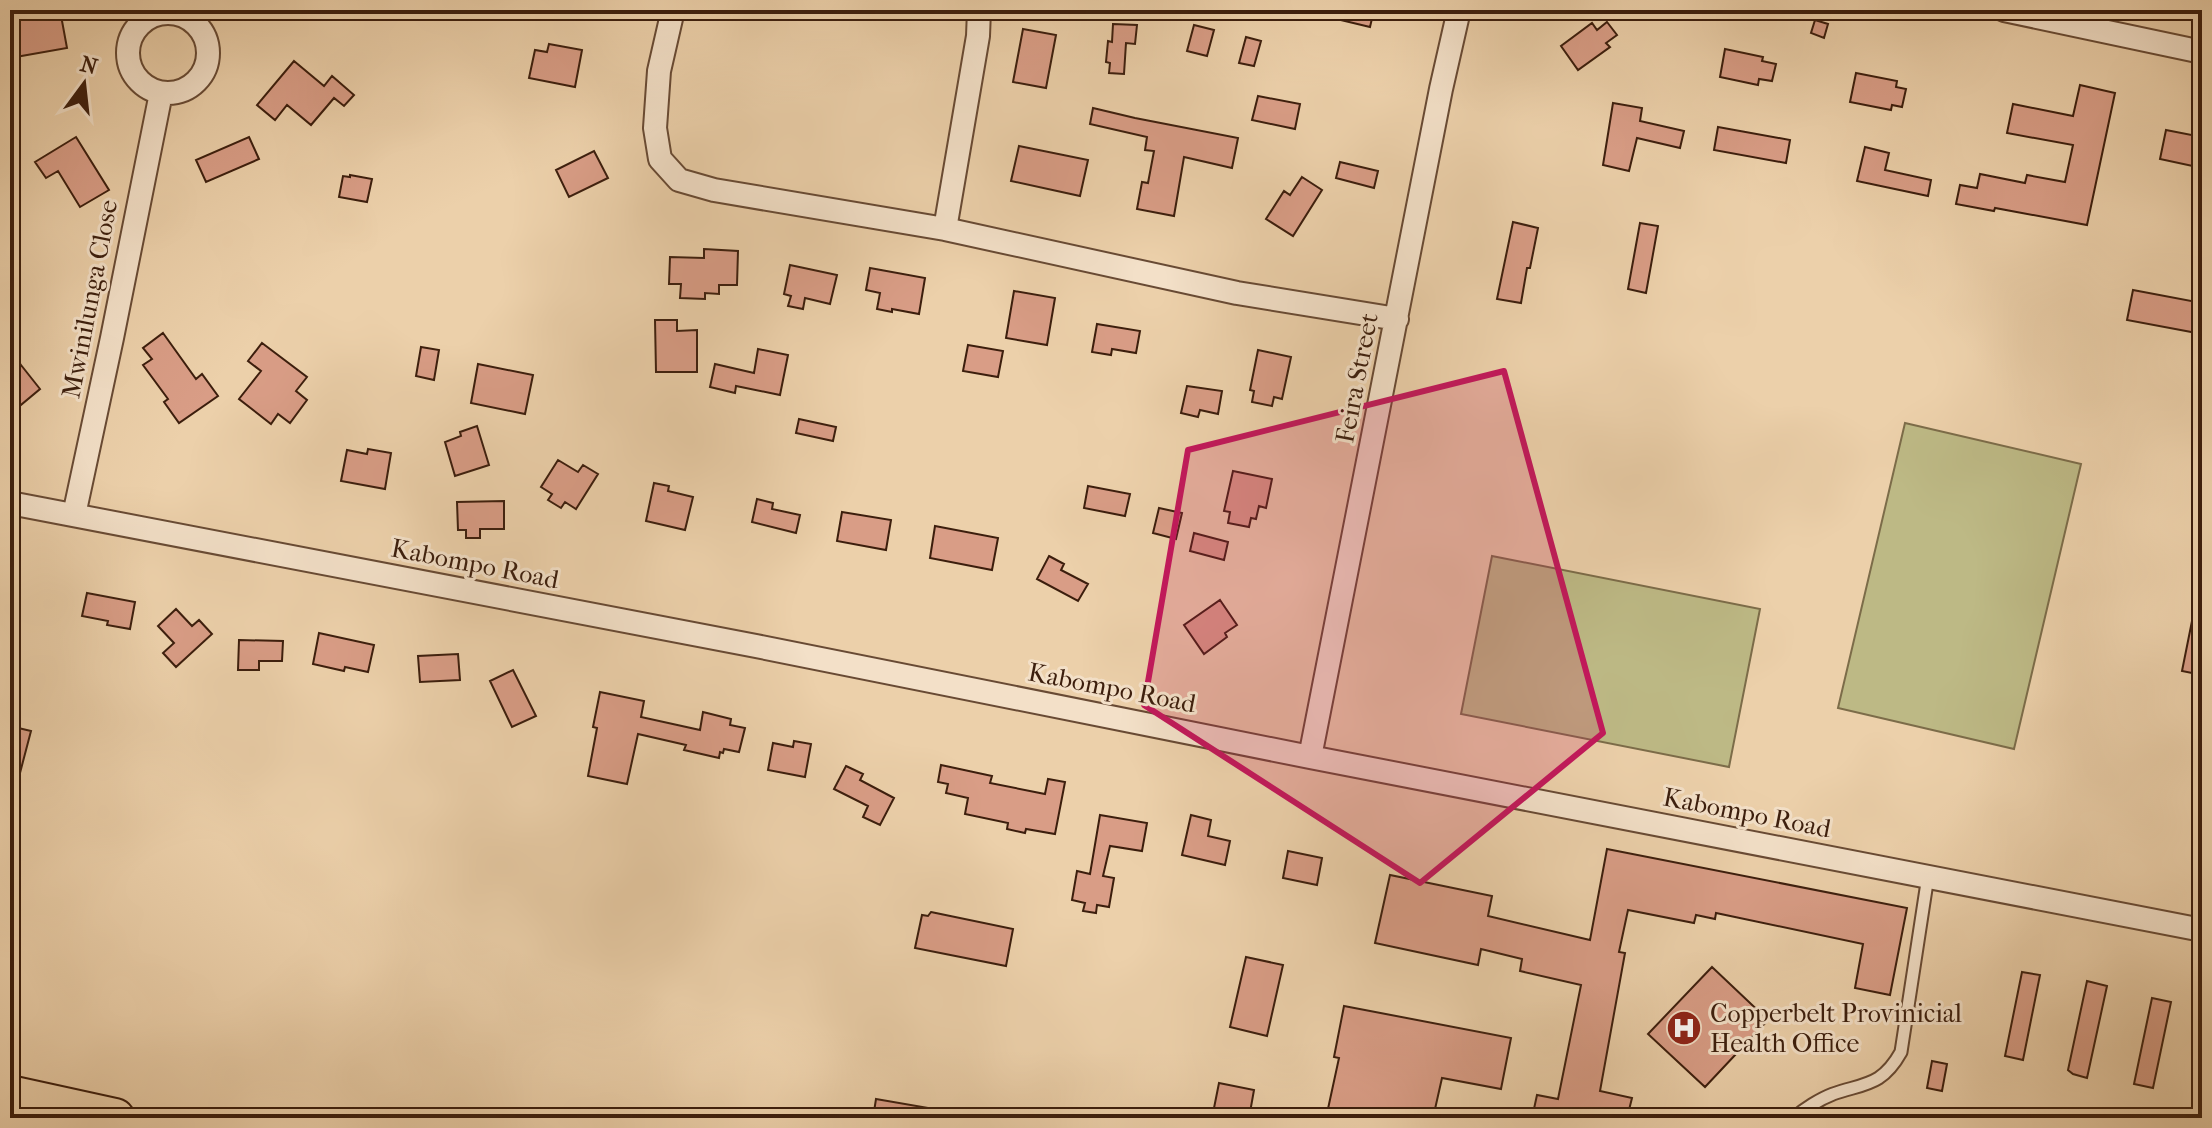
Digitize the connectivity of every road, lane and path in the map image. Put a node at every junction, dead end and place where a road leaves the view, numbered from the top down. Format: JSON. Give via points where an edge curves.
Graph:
{"nodes":[{"id":1,"x":673,"y":10,"type":"edge"},
{"id":2,"x":979,"y":10,"type":"edge"},
{"id":3,"x":1459,"y":10,"type":"edge"},
{"id":4,"x":2004,"y":10,"type":"edge"},
{"id":5,"x":2202,"y":52,"type":"edge"},
{"id":6,"x":161,"y":93,"type":"dead end"},
{"id":7,"x":945,"y":229,"type":"junction"},
{"id":8,"x":1397,"y":319,"type":"junction"},
{"id":9,"x":10,"y":503,"type":"edge"},
{"id":10,"x":74,"y":515,"type":"junction"},
{"id":11,"x":1310,"y":757,"type":"junction"},
{"id":12,"x":1928,"y":876,"type":"junction"},
{"id":13,"x":2200,"y":923,"type":"edge"},
{"id":14,"x":10,"y":1095,"type":"edge"},
{"id":15,"x":66,"y":1113,"type":"edge"},
{"id":16,"x":115,"y":1118,"type":"edge"},
{"id":17,"x":1794,"y":1118,"type":"edge"}],
"edges":[{"from":1,"to":7,"type":"street","via":[[659,71],[655,128],[660,159],[679,180]]},
{"from":2,"to":7,"type":"street"},
{"from":3,"to":8,"type":"street","name":"Feira Street"},
{"from":4,"to":5,"type":"street"},
{"from":6,"to":10,"type":"street","name":"Mwinilunga Close"},
{"from":7,"to":8,"type":"street","via":[[1237,293]]},
{"from":8,"to":11,"type":"street","name":"Feira Street"},
{"from":9,"to":10,"type":"street","name":"Kabompo Road"},
{"from":10,"to":11,"type":"street","name":"Kabompo Road"},
{"from":11,"to":12,"type":"street","name":"Kabompo Road"},
{"from":12,"to":13,"type":"street","name":"Kabompo Road"},
{"from":12,"to":17,"type":"lane","via":[[1901,1052],[1876,1081],[1830,1095]]},
{"from":14,"to":15,"type":"highway"},
{"from":15,"to":16,"type":"highway"}]}
